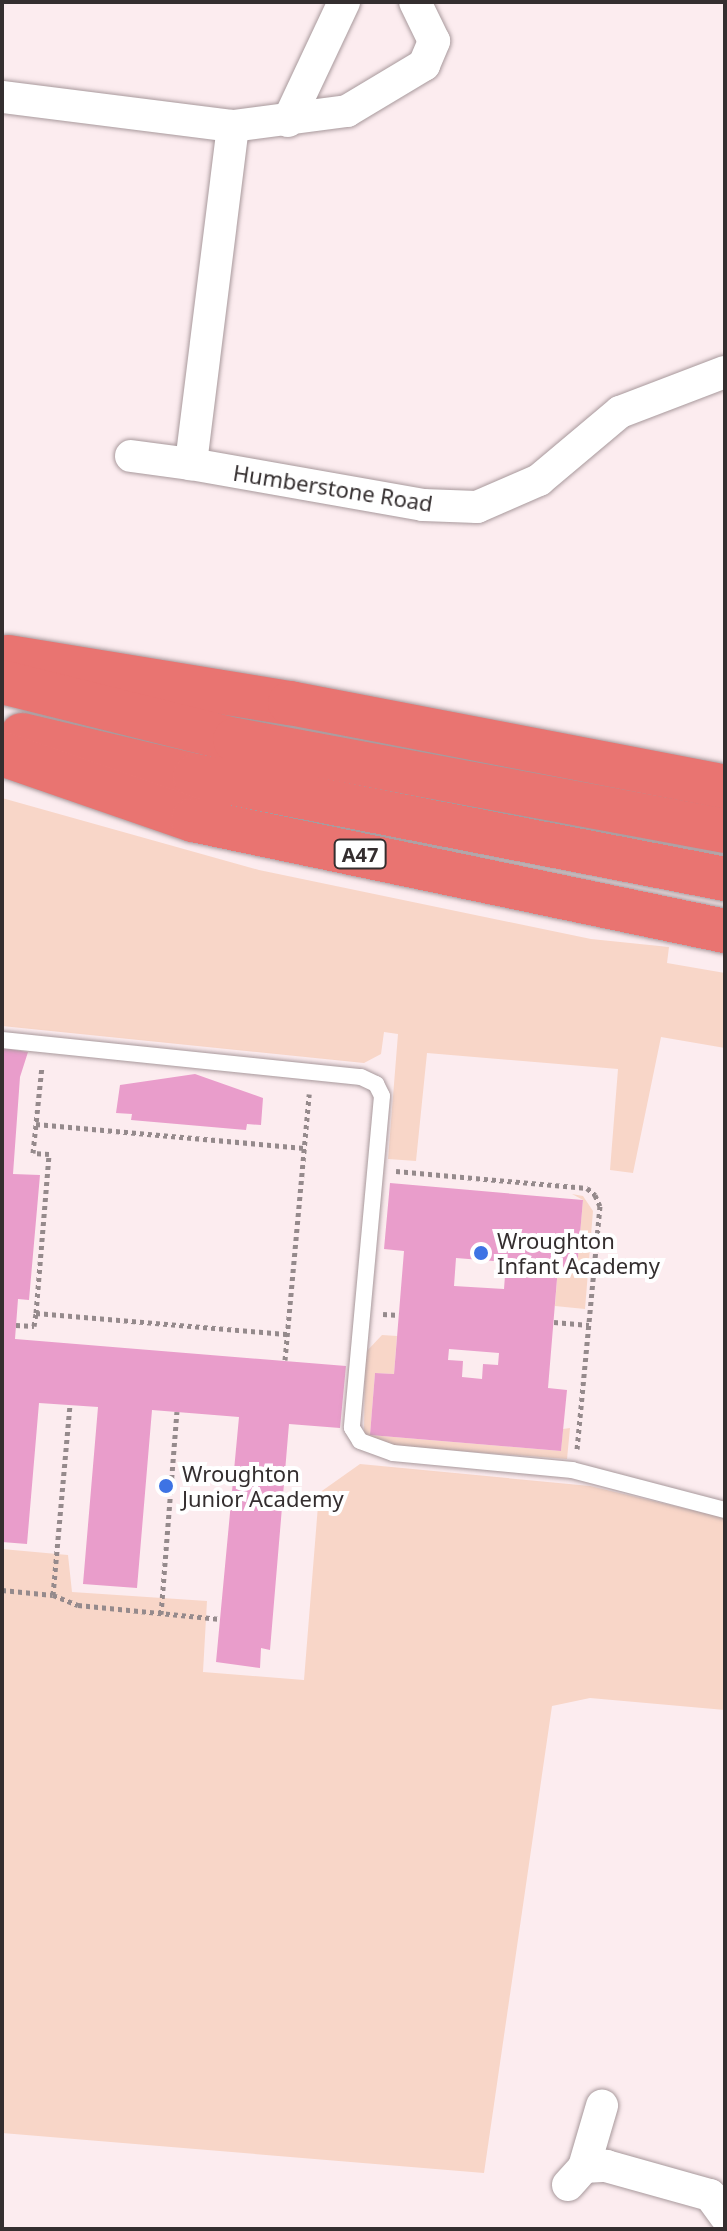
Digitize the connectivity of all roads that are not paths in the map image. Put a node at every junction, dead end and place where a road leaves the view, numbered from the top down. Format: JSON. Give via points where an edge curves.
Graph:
{"nodes":[{"id":1,"x":344,"y":2,"type":"edge"},
{"id":2,"x":415,"y":2,"type":"edge"},
{"id":3,"x":2,"y":97,"type":"edge"},
{"id":4,"x":288,"y":121,"type":"junction"},
{"id":5,"x":233,"y":126,"type":"junction"},
{"id":6,"x":725,"y":372,"type":"edge"},
{"id":7,"x":131,"y":456,"type":"dead end"},
{"id":8,"x":191,"y":464,"type":"junction"},
{"id":9,"x":2,"y":656,"type":"edge"},
{"id":10,"x":2,"y":682,"type":"edge"},
{"id":11,"x":2,"y":730,"type":"edge"},
{"id":12,"x":2,"y":754,"type":"edge"},
{"id":13,"x":725,"y":787,"type":"edge"},
{"id":14,"x":725,"y":831,"type":"edge"},
{"id":15,"x":725,"y":879,"type":"edge"},
{"id":16,"x":725,"y":931,"type":"edge"},
{"id":17,"x":2,"y":1040,"type":"edge"},
{"id":18,"x":725,"y":1510,"type":"edge"},
{"id":19,"x":602,"y":2106,"type":"dead end"},
{"id":20,"x":725,"y":2216,"type":"edge"}],
"edges":[{"from":1,"to":4,"type":"street"},
{"from":2,"to":4,"type":"street","via":[[434,41],[424,65],[347,111]]},
{"from":3,"to":5,"type":"street"},
{"from":4,"to":5,"type":"street"},
{"from":5,"to":8,"type":"street"},
{"from":6,"to":8,"type":"street","name":"Humberstone Road","via":[[620,412],[539,480],[477,507],[423,505]]},
{"from":7,"to":8,"type":"street","name":"Humberstone Road"},
{"from":9,"to":13,"type":"highway","via":[[290,703]]},
{"from":10,"to":14,"type":"highway","via":[[235,740]]},
{"from":11,"to":15,"type":"highway","number":"A47","via":[[195,776]]},
{"from":12,"to":16,"type":"highway","number":"A47","via":[[193,820]]},
{"from":17,"to":18,"type":"lane","via":[[376,1084],[382,1096],[352,1428],[360,1441],[393,1453],[575,1471]]},
{"from":19,"to":20,"type":"street","via":[[576,2176],[606,2166],[710,2195]]}]}
